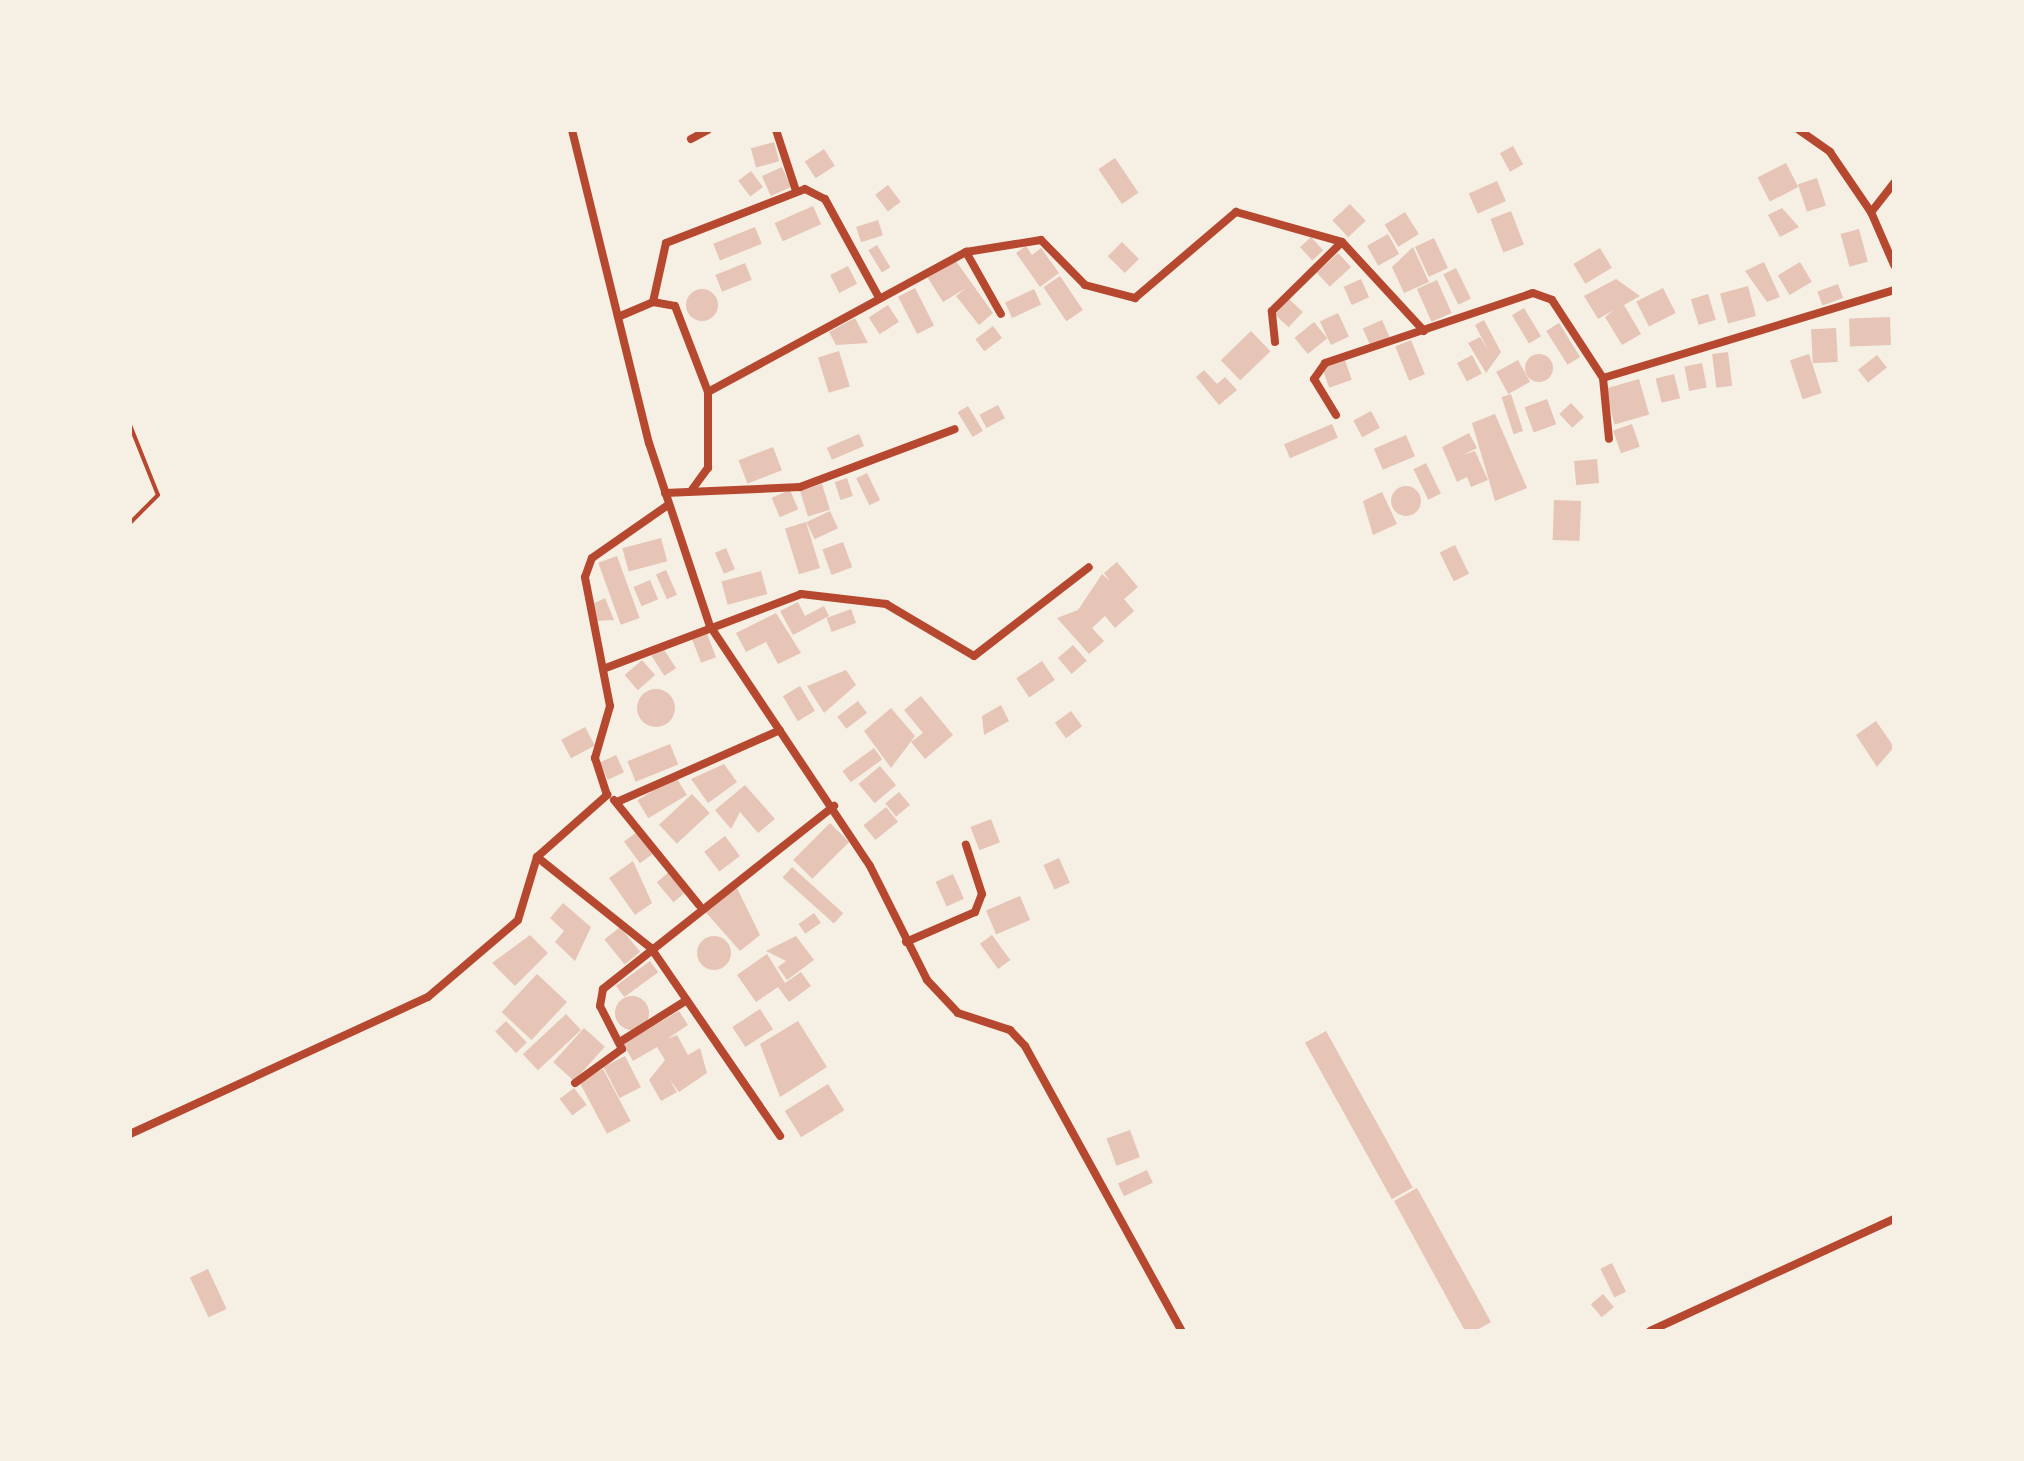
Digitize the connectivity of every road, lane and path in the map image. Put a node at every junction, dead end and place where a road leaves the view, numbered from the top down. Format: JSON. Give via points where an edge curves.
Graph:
{"nodes":[{"id":1,"x":572,"y":130,"type":"edge"},
{"id":2,"x":708,"y":130,"type":"edge"},
{"id":3,"x":776,"y":130,"type":"edge"},
{"id":4,"x":1799,"y":130,"type":"edge"},
{"id":5,"x":691,"y":139,"type":"dead end"},
{"id":6,"x":1894,"y":183,"type":"edge"},
{"id":7,"x":796,"y":191,"type":"junction"},
{"id":8,"x":1871,"y":212,"type":"junction"},
{"id":9,"x":1342,"y":242,"type":"junction"},
{"id":10,"x":966,"y":252,"type":"junction"},
{"id":11,"x":1894,"y":266,"type":"edge"},
{"id":12,"x":1894,"y":290,"type":"edge"},
{"id":13,"x":878,"y":296,"type":"junction"},
{"id":14,"x":653,"y":302,"type":"junction"},
{"id":15,"x":1001,"y":314,"type":"dead end"},
{"id":16,"x":618,"y":318,"type":"junction"},
{"id":17,"x":1424,"y":331,"type":"junction"},
{"id":18,"x":1275,"y":342,"type":"dead end"},
{"id":19,"x":1603,"y":378,"type":"junction"},
{"id":20,"x":708,"y":392,"type":"junction"},
{"id":21,"x":1336,"y":414,"type":"dead end"},
{"id":22,"x":130,"y":425,"type":"edge"},
{"id":23,"x":954,"y":430,"type":"dead end"},
{"id":24,"x":1608,"y":440,"type":"dead end"},
{"id":25,"x":692,"y":492,"type":"junction"},
{"id":26,"x":664,"y":493,"type":"junction"},
{"id":27,"x":668,"y":505,"type":"junction"},
{"id":28,"x":130,"y":523,"type":"edge"},
{"id":29,"x":1089,"y":567,"type":"dead end"},
{"id":30,"x":710,"y":626,"type":"junction"},
{"id":31,"x":603,"y":670,"type":"junction"},
{"id":32,"x":780,"y":730,"type":"junction"},
{"id":33,"x":607,"y":795,"type":"junction"},
{"id":34,"x":617,"y":802,"type":"junction"},
{"id":35,"x":834,"y":806,"type":"junction"},
{"id":36,"x":966,"y":845,"type":"dead end"},
{"id":37,"x":537,"y":857,"type":"junction"},
{"id":38,"x":699,"y":905,"type":"junction"},
{"id":39,"x":906,"y":942,"type":"junction"},
{"id":40,"x":651,"y":948,"type":"junction"},
{"id":41,"x":687,"y":1000,"type":"junction"},
{"id":42,"x":622,"y":1040,"type":"junction"},
{"id":43,"x":575,"y":1083,"type":"dead end"},
{"id":44,"x":130,"y":1134,"type":"edge"},
{"id":45,"x":780,"y":1136,"type":"dead end"},
{"id":46,"x":1894,"y":1219,"type":"edge"},
{"id":47,"x":1182,"y":1331,"type":"edge"},
{"id":48,"x":1650,"y":1331,"type":"edge"}],
"edges":[{"from":1,"to":16,"type":"street"},
{"from":2,"to":5,"type":"street"},
{"from":3,"to":7,"type":"street"},
{"from":4,"to":8,"type":"street","via":[[1830,152]]},
{"from":6,"to":8,"type":"street"},
{"from":7,"to":13,"type":"street","via":[[825,199]]},
{"from":7,"to":14,"type":"street","via":[[666,243]]},
{"from":8,"to":11,"type":"street"},
{"from":9,"to":10,"type":"street","via":[[1236,212],[1135,298],[1085,286],[1041,240]]},
{"from":9,"to":17,"type":"street"},
{"from":9,"to":18,"type":"street","via":[[1272,311]]},
{"from":10,"to":13,"type":"street"},
{"from":10,"to":15,"type":"street"},
{"from":12,"to":19,"type":"street"},
{"from":13,"to":20,"type":"street"},
{"from":14,"to":16,"type":"street"},
{"from":14,"to":20,"type":"street","via":[[668,300],[685,317]]},
{"from":16,"to":26,"type":"street"},
{"from":17,"to":19,"type":"street","via":[[1544,294]]},
{"from":17,"to":21,"type":"street","via":[[1318,370]]},
{"from":19,"to":24,"type":"street"},
{"from":20,"to":25,"type":"street","via":[[708,468]]},
{"from":22,"to":28,"type":"lane","via":[[158,495]]},
{"from":23,"to":25,"type":"street","via":[[800,488]]},
{"from":25,"to":26,"type":"street"},
{"from":26,"to":27,"type":"street"},
{"from":27,"to":30,"type":"street"},
{"from":27,"to":31,"type":"street","via":[[592,558],[584,604]]},
{"from":29,"to":30,"type":"street","via":[[974,656],[886,604],[788,595]]},
{"from":30,"to":31,"type":"street"},
{"from":30,"to":32,"type":"street"},
{"from":31,"to":33,"type":"street","via":[[610,706],[595,758]]},
{"from":32,"to":34,"type":"street"},
{"from":32,"to":35,"type":"street"},
{"from":33,"to":34,"type":"street"},
{"from":33,"to":37,"type":"street"},
{"from":34,"to":38,"type":"street"},
{"from":35,"to":38,"type":"street"},
{"from":35,"to":39,"type":"street"},
{"from":36,"to":39,"type":"street","via":[[982,894],[975,912]]},
{"from":37,"to":40,"type":"street"},
{"from":37,"to":44,"type":"street","via":[[518,920],[468,971]]},
{"from":38,"to":40,"type":"street"},
{"from":39,"to":47,"type":"street","via":[[947,1005],[1010,1030],[1025,1046]]},
{"from":40,"to":41,"type":"street"},
{"from":40,"to":42,"type":"street","via":[[599,999]]},
{"from":41,"to":42,"type":"street"},
{"from":41,"to":45,"type":"street"},
{"from":42,"to":43,"type":"street"},
{"from":46,"to":48,"type":"street"}]}
